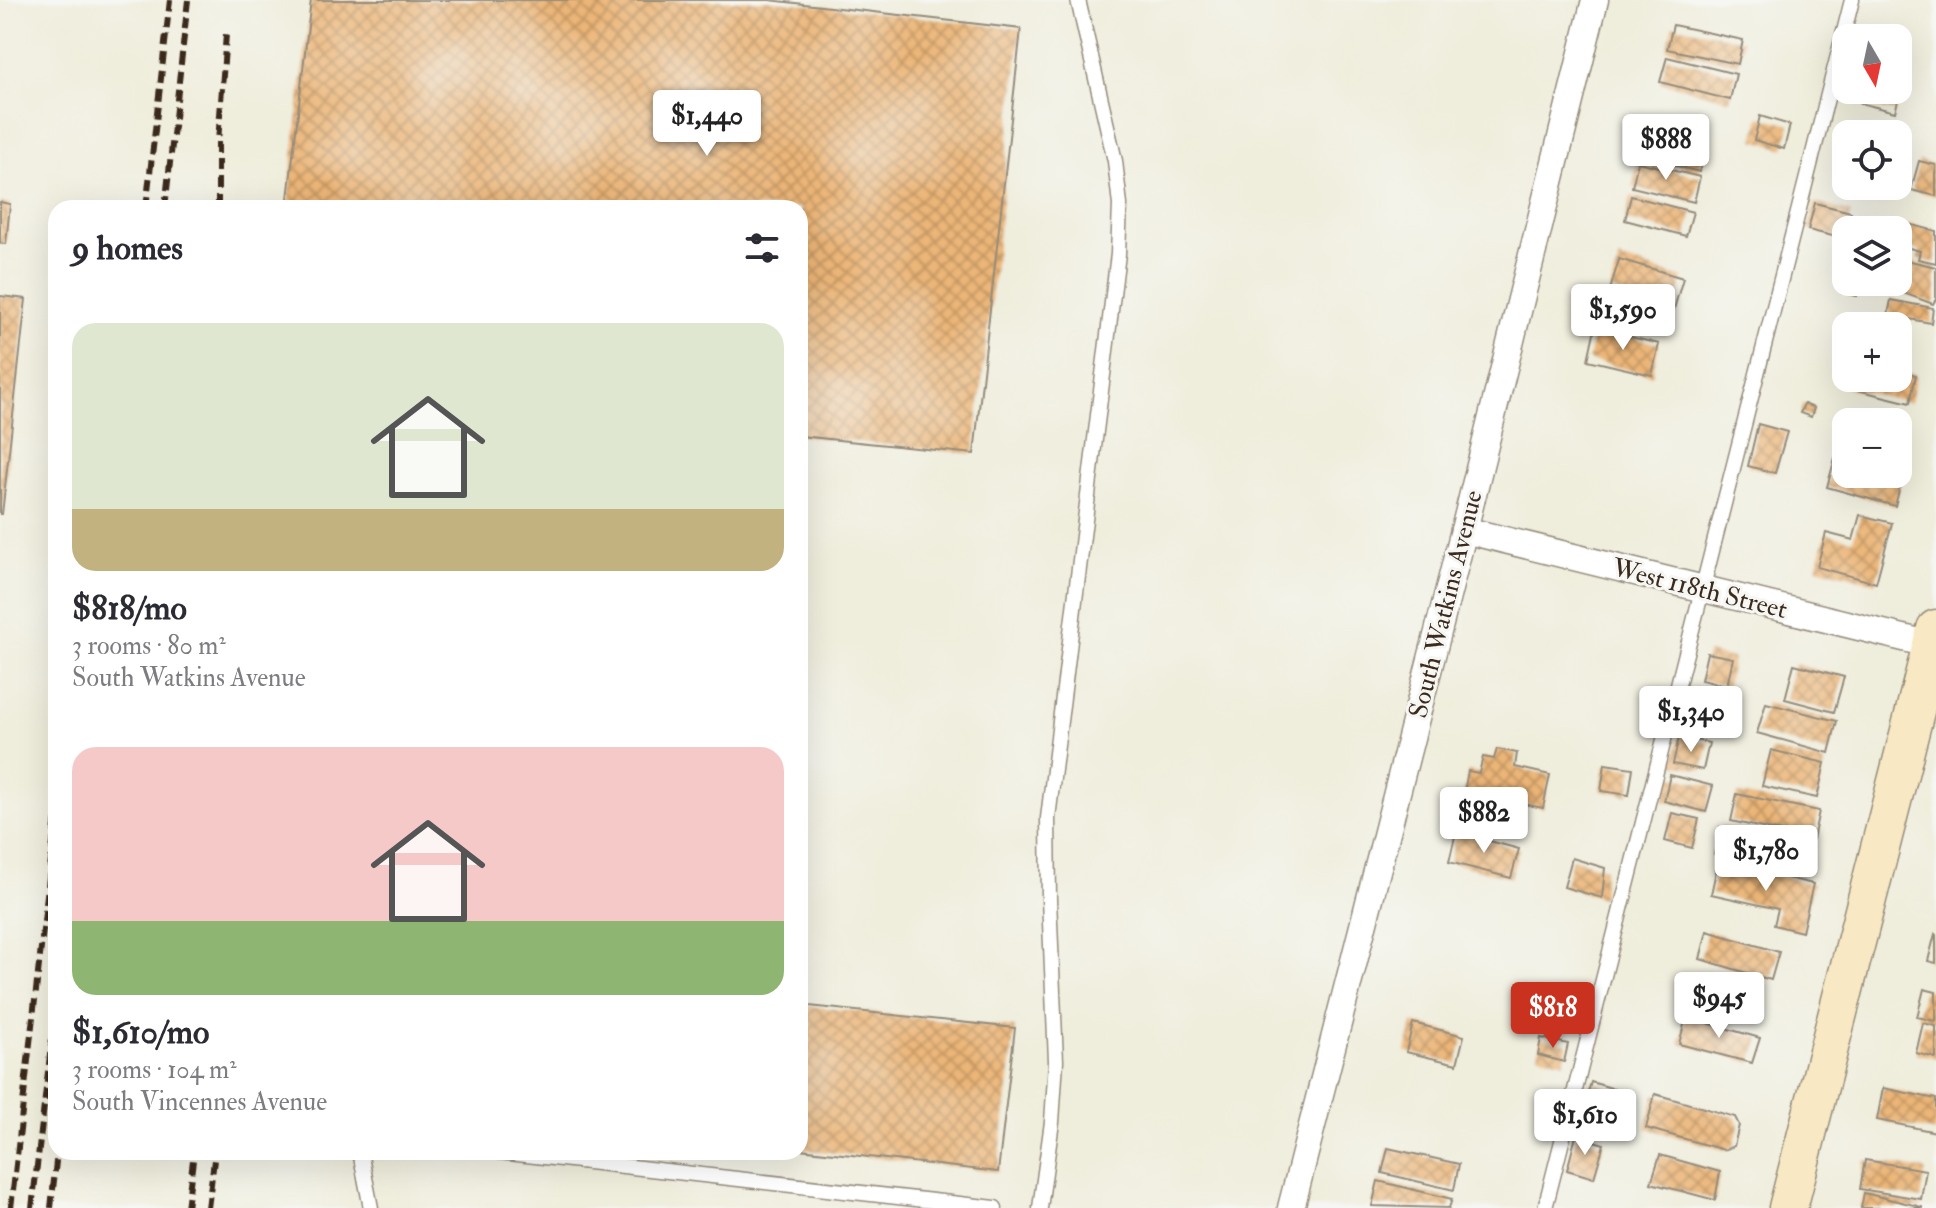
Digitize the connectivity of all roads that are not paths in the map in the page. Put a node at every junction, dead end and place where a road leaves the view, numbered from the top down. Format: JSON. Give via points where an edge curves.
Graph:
{"nodes":[{"id":1,"x":1078,"y":0,"type":"edge"},
{"id":2,"x":1595,"y":0,"type":"edge"},
{"id":3,"x":1852,"y":0,"type":"edge"},
{"id":4,"x":1464,"y":530,"type":"junction"},
{"id":5,"x":1701,"y":588,"type":"junction"},
{"id":6,"x":1935,"y":640,"type":"edge"},
{"id":7,"x":362,"y":1160,"type":"edge"},
{"id":8,"x":570,"y":1160,"type":"edge"},
{"id":9,"x":371,"y":1208,"type":"edge"},
{"id":10,"x":995,"y":1208,"type":"edge"},
{"id":11,"x":1040,"y":1208,"type":"edge"},
{"id":12,"x":1291,"y":1208,"type":"edge"},
{"id":13,"x":1545,"y":1208,"type":"edge"},
{"id":14,"x":1788,"y":1208,"type":"edge"}],
"edges":[{"from":1,"to":11,"type":"lane","via":[[1120,205],[1048,818],[1056,1061]]},
{"from":2,"to":4,"type":"street","name":"South Watkins Avenue"},
{"from":3,"to":5,"type":"lane"},
{"from":4,"to":5,"type":"street","name":"West 118th Street"},
{"from":4,"to":12,"type":"street","name":"South Watkins Avenue"},
{"from":5,"to":6,"type":"street","name":"West 118th Street"},
{"from":5,"to":13,"type":"lane"},
{"from":6,"to":14,"type":"main road"},
{"from":7,"to":9,"type":"lane"},
{"from":8,"to":10,"type":"lane"}]}
